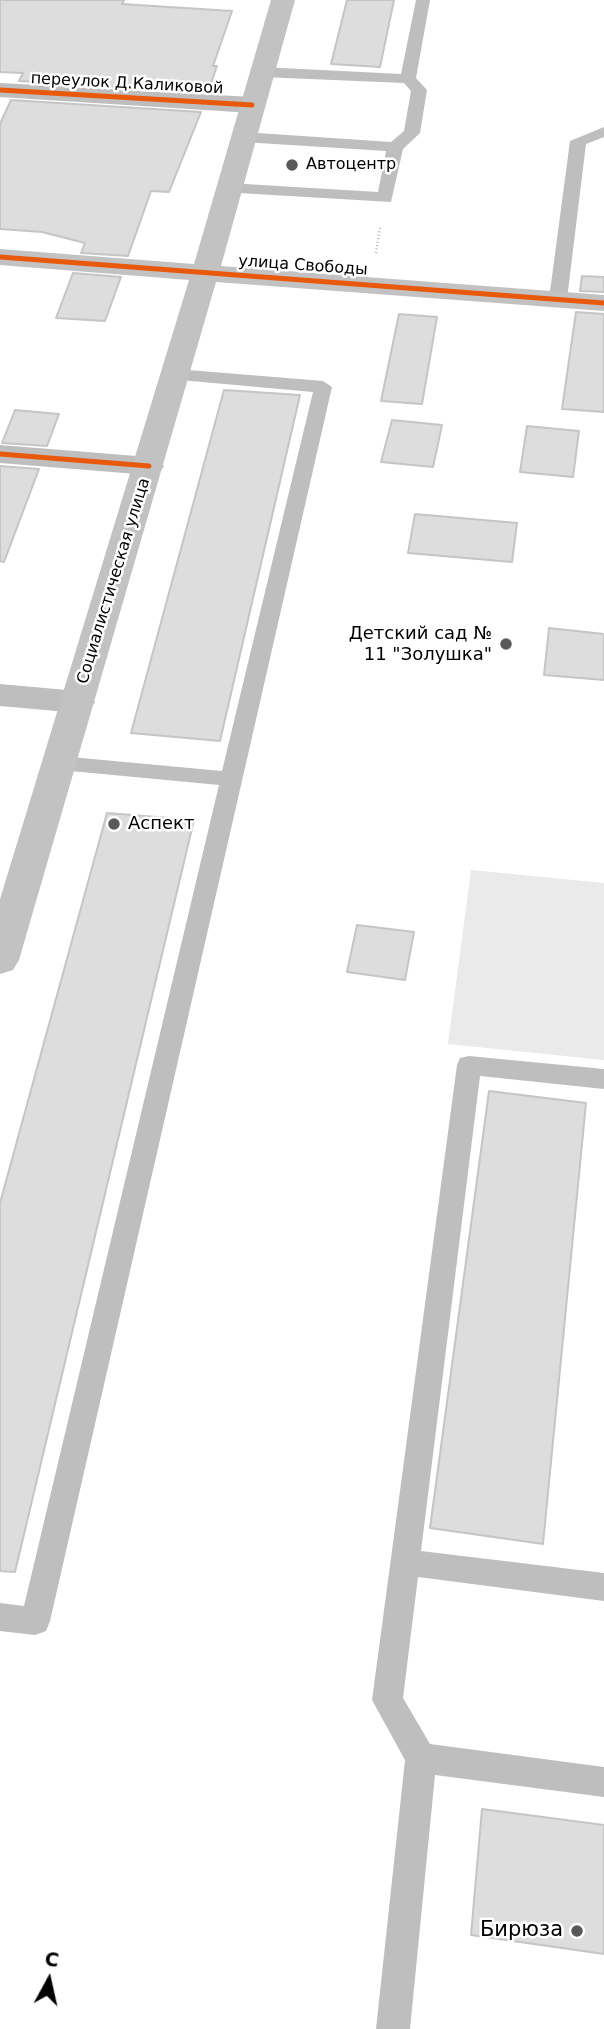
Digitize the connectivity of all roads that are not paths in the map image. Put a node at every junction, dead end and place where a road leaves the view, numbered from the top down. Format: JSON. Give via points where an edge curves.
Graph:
{"nodes":[{"id":1,"x":283,"y":0,"type":"edge"},
{"id":2,"x":423,"y":0,"type":"edge"},
{"id":3,"x":262,"y":72,"type":"junction"},
{"id":4,"x":408,"y":79,"type":"junction"},
{"id":5,"x":0,"y":90,"type":"edge"},
{"id":6,"x":252,"y":105,"type":"junction"},
{"id":7,"x":604,"y":132,"type":"edge"},
{"id":8,"x":243,"y":137,"type":"junction"},
{"id":9,"x":395,"y":147,"type":"junction"},
{"id":10,"x":228,"y":188,"type":"junction"},
{"id":11,"x":0,"y":257,"type":"edge"},
{"id":12,"x":204,"y":272,"type":"junction"},
{"id":13,"x":558,"y":299,"type":"junction"},
{"id":14,"x":604,"y":303,"type":"edge"},
{"id":15,"x":176,"y":375,"type":"junction"},
{"id":16,"x":0,"y":454,"type":"edge"},
{"id":17,"x":149,"y":466,"type":"junction"},
{"id":18,"x":0,"y":695,"type":"edge"},
{"id":19,"x":78,"y":702,"type":"junction"},
{"id":20,"x":60,"y":763,"type":"junction"},
{"id":21,"x":232,"y":779,"type":"junction"},
{"id":22,"x":0,"y":960,"type":"edge"},
{"id":23,"x":604,"y":1079,"type":"edge"},
{"id":24,"x":405,"y":1562,"type":"junction"},
{"id":25,"x":604,"y":1587,"type":"edge"},
{"id":26,"x":0,"y":1617,"type":"edge"},
{"id":27,"x":421,"y":1758,"type":"junction"},
{"id":28,"x":604,"y":1782,"type":"edge"},
{"id":29,"x":393,"y":2029,"type":"edge"}],
"edges":[{"from":1,"to":3,"type":"main road","name":"Социалистическая улица"},
{"from":2,"to":4,"type":"lane"},
{"from":3,"to":4,"type":"lane"},
{"from":3,"to":6,"type":"main road","name":"Социалистическая улица"},
{"from":4,"to":9,"type":"lane","via":[[419,90],[412,132]]},
{"from":5,"to":6,"type":"street","name":"переулок Д.Каликовой"},
{"from":6,"to":8,"type":"main road","name":"Социалистическая улица"},
{"from":7,"to":13,"type":"lane","via":[[578,141]]},
{"from":8,"to":9,"type":"lane"},
{"from":8,"to":10,"type":"main road","name":"Социалистическая улица"},
{"from":9,"to":10,"type":"lane","via":[[385,198]]},
{"from":10,"to":12,"type":"main road","name":"Социалистическая улица"},
{"from":11,"to":12,"type":"main road","name":"улица Свободы"},
{"from":12,"to":13,"type":"main road","name":"улица Свободы"},
{"from":12,"to":15,"type":"main road","name":"Социалистическая улица"},
{"from":13,"to":14,"type":"main road","name":"улица Свободы"},
{"from":15,"to":17,"type":"main road","name":"Социалистическая улица"},
{"from":15,"to":21,"type":"lane","via":[[323,387]]},
{"from":16,"to":17,"type":"street"},
{"from":17,"to":19,"type":"main road","name":"Социалистическая улица"},
{"from":18,"to":19,"type":"street"},
{"from":19,"to":20,"type":"main road","name":"Социалистическая улица"},
{"from":20,"to":21,"type":"lane"},
{"from":20,"to":22,"type":"main road","name":"Социалистическая улица"},
{"from":21,"to":26,"type":"lane","via":[[35,1621]]},
{"from":23,"to":24,"type":"lane","via":[[469,1065]]},
{"from":24,"to":25,"type":"lane"},
{"from":24,"to":27,"type":"lane","via":[[387,1700]]},
{"from":27,"to":28,"type":"lane"},
{"from":27,"to":29,"type":"lane"}]}
